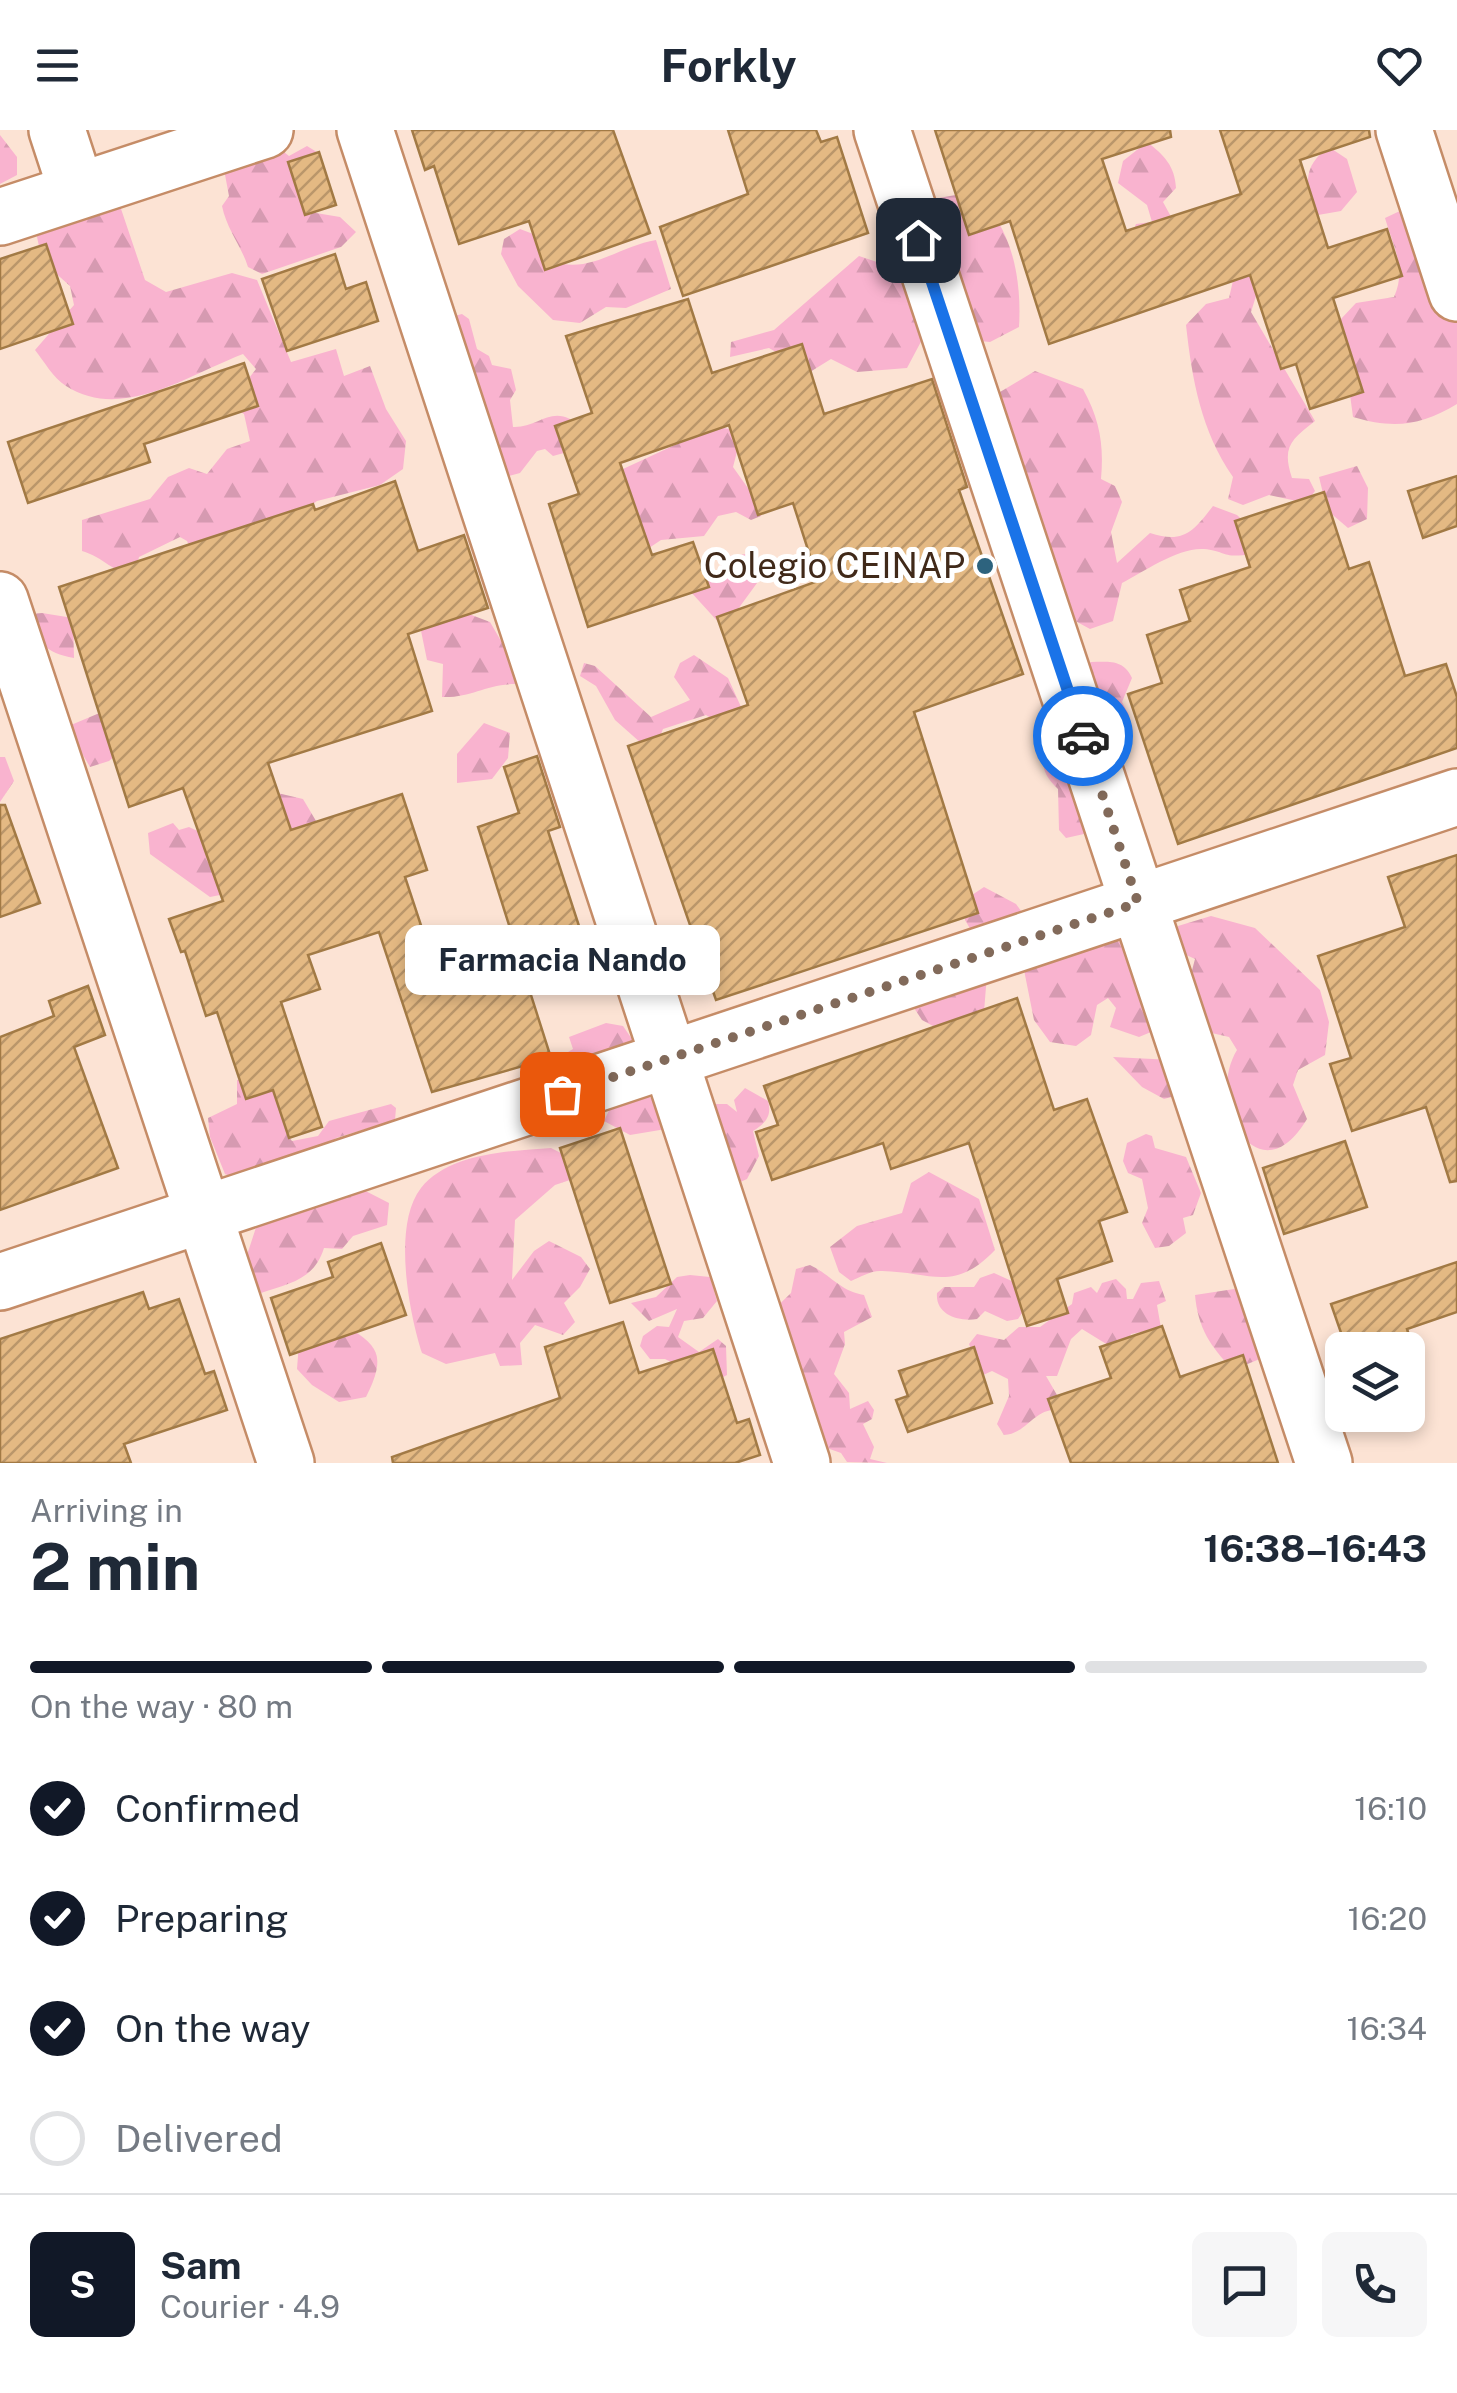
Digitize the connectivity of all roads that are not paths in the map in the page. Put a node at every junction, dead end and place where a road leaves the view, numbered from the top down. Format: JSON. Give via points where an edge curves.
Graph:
{"nodes":[{"id":1,"x":57,"y":130,"type":"edge"},
{"id":2,"x":265,"y":130,"type":"edge"},
{"id":3,"x":365,"y":130,"type":"edge"},
{"id":4,"x":882,"y":130,"type":"edge"},
{"id":5,"x":1404,"y":130,"type":"edge"},
{"id":6,"x":77,"y":191,"type":"junction"},
{"id":7,"x":0,"y":218,"type":"edge"},
{"id":8,"x":1457,"y":294,"type":"edge"},
{"id":9,"x":0,"y":600,"type":"edge"},
{"id":10,"x":1457,"y":797,"type":"edge"},
{"id":11,"x":1138,"y":903,"type":"junction"},
{"id":12,"x":669,"y":1058,"type":"junction"},
{"id":13,"x":202,"y":1213,"type":"junction"},
{"id":14,"x":0,"y":1282,"type":"edge"},
{"id":15,"x":286,"y":1463,"type":"edge"},
{"id":16,"x":802,"y":1463,"type":"edge"},
{"id":17,"x":1324,"y":1463,"type":"edge"}],
"edges":[{"from":1,"to":6,"type":"street"},
{"from":2,"to":6,"type":"street"},
{"from":3,"to":12,"type":"street"},
{"from":4,"to":11,"type":"street"},
{"from":5,"to":8,"type":"street"},
{"from":6,"to":7,"type":"street"},
{"from":9,"to":13,"type":"street"},
{"from":10,"to":11,"type":"street"},
{"from":11,"to":12,"type":"street"},
{"from":11,"to":17,"type":"street"},
{"from":12,"to":13,"type":"street"},
{"from":12,"to":16,"type":"street"},
{"from":13,"to":14,"type":"street"},
{"from":13,"to":15,"type":"street"}]}
